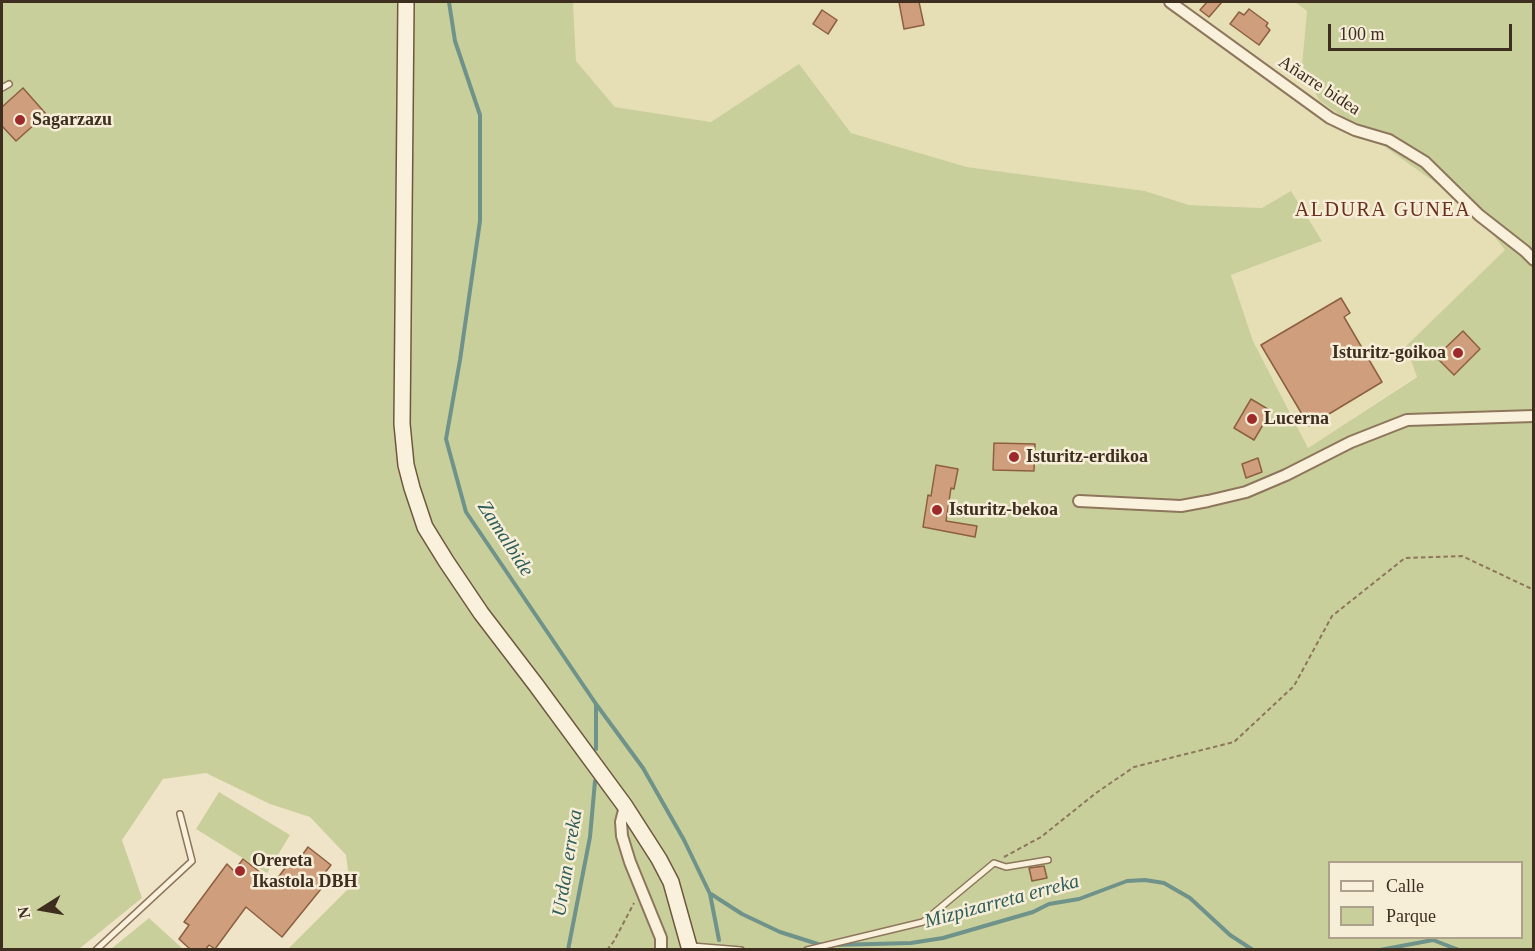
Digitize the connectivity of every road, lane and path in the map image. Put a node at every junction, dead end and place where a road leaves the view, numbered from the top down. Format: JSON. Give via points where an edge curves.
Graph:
{"nodes":[{"id":1,"x":406,"y":2,"type":"edge"},
{"id":2,"x":1170,"y":2,"type":"edge"},
{"id":3,"x":9,"y":84,"type":"dead end"},
{"id":4,"x":2,"y":88,"type":"edge"},
{"id":5,"x":1533,"y":260,"type":"edge"},
{"id":6,"x":1533,"y":416,"type":"edge"},
{"id":7,"x":1079,"y":501,"type":"dead end"},
{"id":8,"x":1533,"y":590,"type":"edge"},
{"id":9,"x":625,"y":806,"type":"junction"},
{"id":10,"x":180,"y":814,"type":"dead end"},
{"id":11,"x":1048,"y":860,"type":"dead end"},
{"id":12,"x":994,"y":863,"type":"junction"},
{"id":13,"x":641,"y":890,"type":"junction"},
{"id":14,"x":689,"y":948,"type":"edge"},
{"id":15,"x":729,"y":949,"type":"edge"},
{"id":16,"x":96,"y":950,"type":"edge"},
{"id":17,"x":607,"y":950,"type":"edge"},
{"id":18,"x":661,"y":950,"type":"edge"},
{"id":19,"x":741,"y":950,"type":"edge"},
{"id":20,"x":807,"y":950,"type":"edge"}],
"edges":[{"from":1,"to":9,"type":"main road","via":[[402,424],[412,488],[425,527],[446,561]]},
{"from":2,"to":5,"type":"street","name":"Añarre bidea","via":[[1330,118],[1389,140],[1425,162]]},
{"from":3,"to":4,"type":"lane"},
{"from":6,"to":7,"type":"street","via":[[1407,420],[1256,488],[1208,501],[1181,506]]},
{"from":8,"to":12,"type":"path","via":[[1462,556],[1405,558],[1332,616],[1294,686],[1234,742],[1134,767],[1041,837]]},
{"from":9,"to":13,"type":"street","via":[[622,836]]},
{"from":9,"to":14,"type":"main road","via":[[671,882]]},
{"from":10,"to":16,"type":"lane","via":[[192,861]]},
{"from":11,"to":12,"type":"lane","via":[[1006,867]]},
{"from":12,"to":20,"type":"lane","via":[[923,922]]},
{"from":13,"to":17,"type":"path"},
{"from":13,"to":18,"type":"street","via":[[661,938]]},
{"from":14,"to":15,"type":"lane"},
{"from":15,"to":19,"type":"lane"}]}
